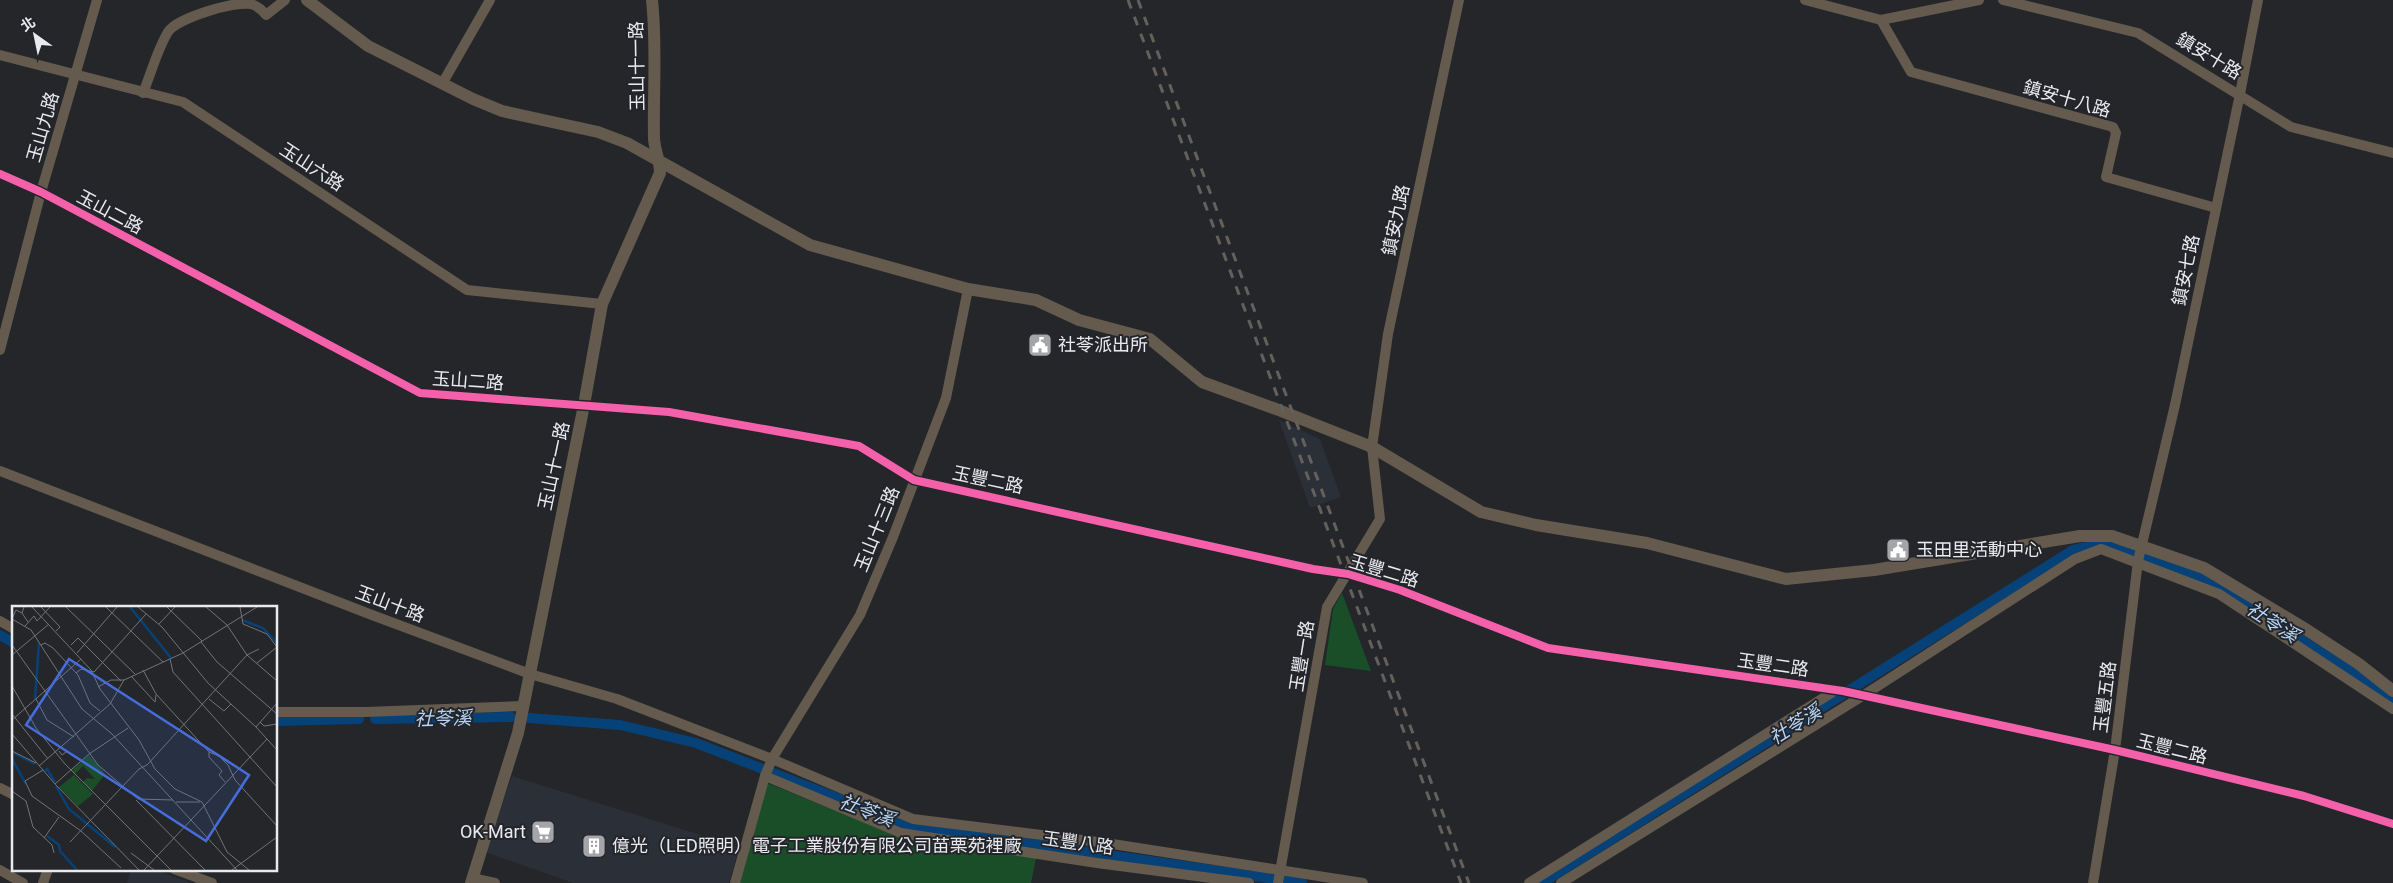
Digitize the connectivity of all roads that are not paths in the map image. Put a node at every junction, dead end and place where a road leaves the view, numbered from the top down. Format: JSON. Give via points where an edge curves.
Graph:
{"nodes":[{"id":1,"x":97,"y":0,"type":"edge"},
{"id":2,"x":285,"y":0,"type":"edge"},
{"id":3,"x":307,"y":0,"type":"edge"},
{"id":4,"x":490,"y":0,"type":"edge"},
{"id":5,"x":652,"y":0,"type":"edge"},
{"id":6,"x":1459,"y":0,"type":"edge"},
{"id":7,"x":1805,"y":0,"type":"edge"},
{"id":8,"x":1978,"y":0,"type":"edge"},
{"id":9,"x":2003,"y":0,"type":"edge"},
{"id":10,"x":2258,"y":0,"type":"edge"},
{"id":11,"x":1881,"y":20,"type":"junction"},
{"id":12,"x":0,"y":55,"type":"edge"},
{"id":13,"x":75,"y":75,"type":"junction"},
{"id":14,"x":442,"y":84,"type":"junction"},
{"id":15,"x":144,"y":93,"type":"junction"},
{"id":16,"x":2240,"y":94,"type":"junction"},
{"id":17,"x":2393,"y":153,"type":"edge"},
{"id":18,"x":660,"y":160,"type":"junction"},
{"id":19,"x":0,"y":174,"type":"edge"},
{"id":20,"x":41,"y":192,"type":"junction"},
{"id":21,"x":2216,"y":208,"type":"junction"},
{"id":22,"x":968,"y":289,"type":"junction"},
{"id":23,"x":602,"y":304,"type":"junction"},
{"id":24,"x":0,"y":350,"type":"edge"},
{"id":25,"x":584,"y":404,"type":"junction"},
{"id":26,"x":1372,"y":447,"type":"junction"},
{"id":27,"x":0,"y":471,"type":"edge"},
{"id":28,"x":914,"y":480,"type":"junction"},
{"id":29,"x":2142,"y":545,"type":"junction"},
{"id":30,"x":2138,"y":561,"type":"junction"},
{"id":31,"x":1348,"y":574,"type":"junction"},
{"id":32,"x":0,"y":621,"type":"edge"},
{"id":33,"x":12,"y":628,"type":"edge"},
{"id":34,"x":530,"y":674,"type":"junction"},
{"id":35,"x":1840,"y":690,"type":"junction"},
{"id":36,"x":2393,"y":691,"type":"edge"},
{"id":37,"x":1859,"y":694,"type":"junction"},
{"id":38,"x":522,"y":706,"type":"junction"},
{"id":39,"x":2393,"y":708,"type":"edge"},
{"id":40,"x":278,"y":712,"type":"edge"},
{"id":41,"x":2115,"y":750,"type":"junction"},
{"id":42,"x":768,"y":768,"type":"junction"},
{"id":43,"x":0,"y":788,"type":"edge"},
{"id":44,"x":12,"y":794,"type":"edge"},
{"id":45,"x":2393,"y":824,"type":"edge"},
{"id":46,"x":0,"y":870,"type":"edge"},
{"id":47,"x":48,"y":870,"type":"edge"},
{"id":48,"x":177,"y":870,"type":"edge"},
{"id":49,"x":1279,"y":877,"type":"edge"},
{"id":50,"x":472,"y":881,"type":"edge"},
{"id":51,"x":23,"y":883,"type":"edge"},
{"id":52,"x":43,"y":883,"type":"edge"},
{"id":53,"x":212,"y":883,"type":"edge"},
{"id":54,"x":495,"y":883,"type":"edge"},
{"id":55,"x":736,"y":883,"type":"edge"},
{"id":56,"x":1249,"y":883,"type":"edge"},
{"id":57,"x":1363,"y":883,"type":"edge"},
{"id":58,"x":1529,"y":883,"type":"edge"},
{"id":59,"x":1561,"y":883,"type":"edge"},
{"id":60,"x":2093,"y":883,"type":"edge"}],
"edges":[{"from":1,"to":13,"type":"street","name":"玉山九路"},
{"from":2,"to":15,"type":"street","via":[[266,15],[250,4],[227,6],[200,13],[169,30]]},
{"from":3,"to":14,"type":"street","via":[[368,46]]},
{"from":4,"to":14,"type":"street"},
{"from":5,"to":18,"type":"street","name":"玉山十一路","via":[[656,35],[654,142]]},
{"from":6,"to":26,"type":"street","name":"鎮安九路","via":[[1388,334]]},
{"from":7,"to":11,"type":"street"},
{"from":8,"to":11,"type":"street"},
{"from":9,"to":16,"type":"street","name":"鎮安十路","via":[[2138,33]]},
{"from":10,"to":16,"type":"street","name":"鎮安七路"},
{"from":11,"to":21,"type":"street","name":"鎮安十八路","via":[[1911,72],[2113,127],[2116,133],[2106,177]]},
{"from":12,"to":13,"type":"street","name":"玉山六路"},
{"from":13,"to":15,"type":"street","name":"玉山六路"},
{"from":13,"to":20,"type":"street","name":"玉山九路"},
{"from":14,"to":18,"type":"street","via":[[502,111],[598,132]]},
{"from":15,"to":23,"type":"street","name":"玉山六路","via":[[183,102],[467,290]]},
{"from":16,"to":17,"type":"street","name":"鎮安十路","via":[[2291,127]]},
{"from":16,"to":21,"type":"street","name":"鎮安七路"},
{"from":18,"to":22,"type":"street","via":[[810,245]]},
{"from":18,"to":23,"type":"street","name":"玉山十一路","via":[[660,173],[654,189]]},
{"from":19,"to":20,"type":"street","name":"玉山二路"},
{"from":20,"to":24,"type":"street","name":"玉山九路"},
{"from":20,"to":25,"type":"street","name":"玉山二路","via":[[420,393]]},
{"from":21,"to":29,"type":"street","name":"鎮安七路"},
{"from":22,"to":26,"type":"street","via":[[1036,300],[1079,320],[1150,339],[1202,382]]},
{"from":22,"to":28,"type":"street","name":"玉山十三路","via":[[946,398]]},
{"from":23,"to":25,"type":"street","name":"玉山十一路"},
{"from":25,"to":28,"type":"street","name":"玉山二路","via":[[669,412],[859,446]]},
{"from":25,"to":34,"type":"street","name":"玉山十一路"},
{"from":26,"to":29,"type":"street","via":[[1481,512],[1536,525],[1647,543],[1786,579],[1874,570],[2080,536],[2112,536]]},
{"from":26,"to":31,"type":"street","name":"玉豐一路","via":[[1380,519]]},
{"from":27,"to":34,"type":"street","name":"玉山十路"},
{"from":28,"to":31,"type":"street","name":"玉豐二路","via":[[1313,569]]},
{"from":28,"to":42,"type":"street","name":"玉山十三路","via":[[860,615]]},
{"from":29,"to":30,"type":"street","name":"玉豐五路"},
{"from":29,"to":36,"type":"street","via":[[2204,568],[2307,630]]},
{"from":30,"to":37,"type":"street","via":[[2101,549],[2075,559]]},
{"from":30,"to":39,"type":"street","via":[[2220,594]]},
{"from":30,"to":41,"type":"street","name":"玉豐五路"},
{"from":31,"to":35,"type":"street","name":"玉豐二路","via":[[1400,590],[1548,648]]},
{"from":31,"to":49,"type":"street","name":"玉豐一路","via":[[1327,607]]},
{"from":32,"to":33,"type":"street"},
{"from":34,"to":38,"type":"street","name":"玉山十一路"},
{"from":34,"to":42,"type":"street","name":"玉山十路","via":[[617,699],[722,742]]},
{"from":35,"to":37,"type":"street","name":"玉豐二路"},
{"from":35,"to":58,"type":"street"},
{"from":37,"to":41,"type":"street","name":"玉豐二路"},
{"from":37,"to":59,"type":"street"},
{"from":38,"to":40,"type":"street"},
{"from":38,"to":50,"type":"street","name":"玉山十一路","via":[[515,742]]},
{"from":41,"to":45,"type":"street","name":"玉豐二路","via":[[2304,796]]},
{"from":41,"to":60,"type":"street","name":"玉豐五路"},
{"from":42,"to":49,"type":"street","via":[[913,819],[1106,843]]},
{"from":42,"to":55,"type":"street","name":"玉山十三路"},
{"from":42,"to":56,"type":"street","name":"玉豐八路","via":[[901,833]]},
{"from":43,"to":44,"type":"street"},
{"from":46,"to":51,"type":"street"},
{"from":47,"to":52,"type":"street"},
{"from":48,"to":53,"type":"street"},
{"from":49,"to":57,"type":"street"},
{"from":50,"to":54,"type":"street"}]}
